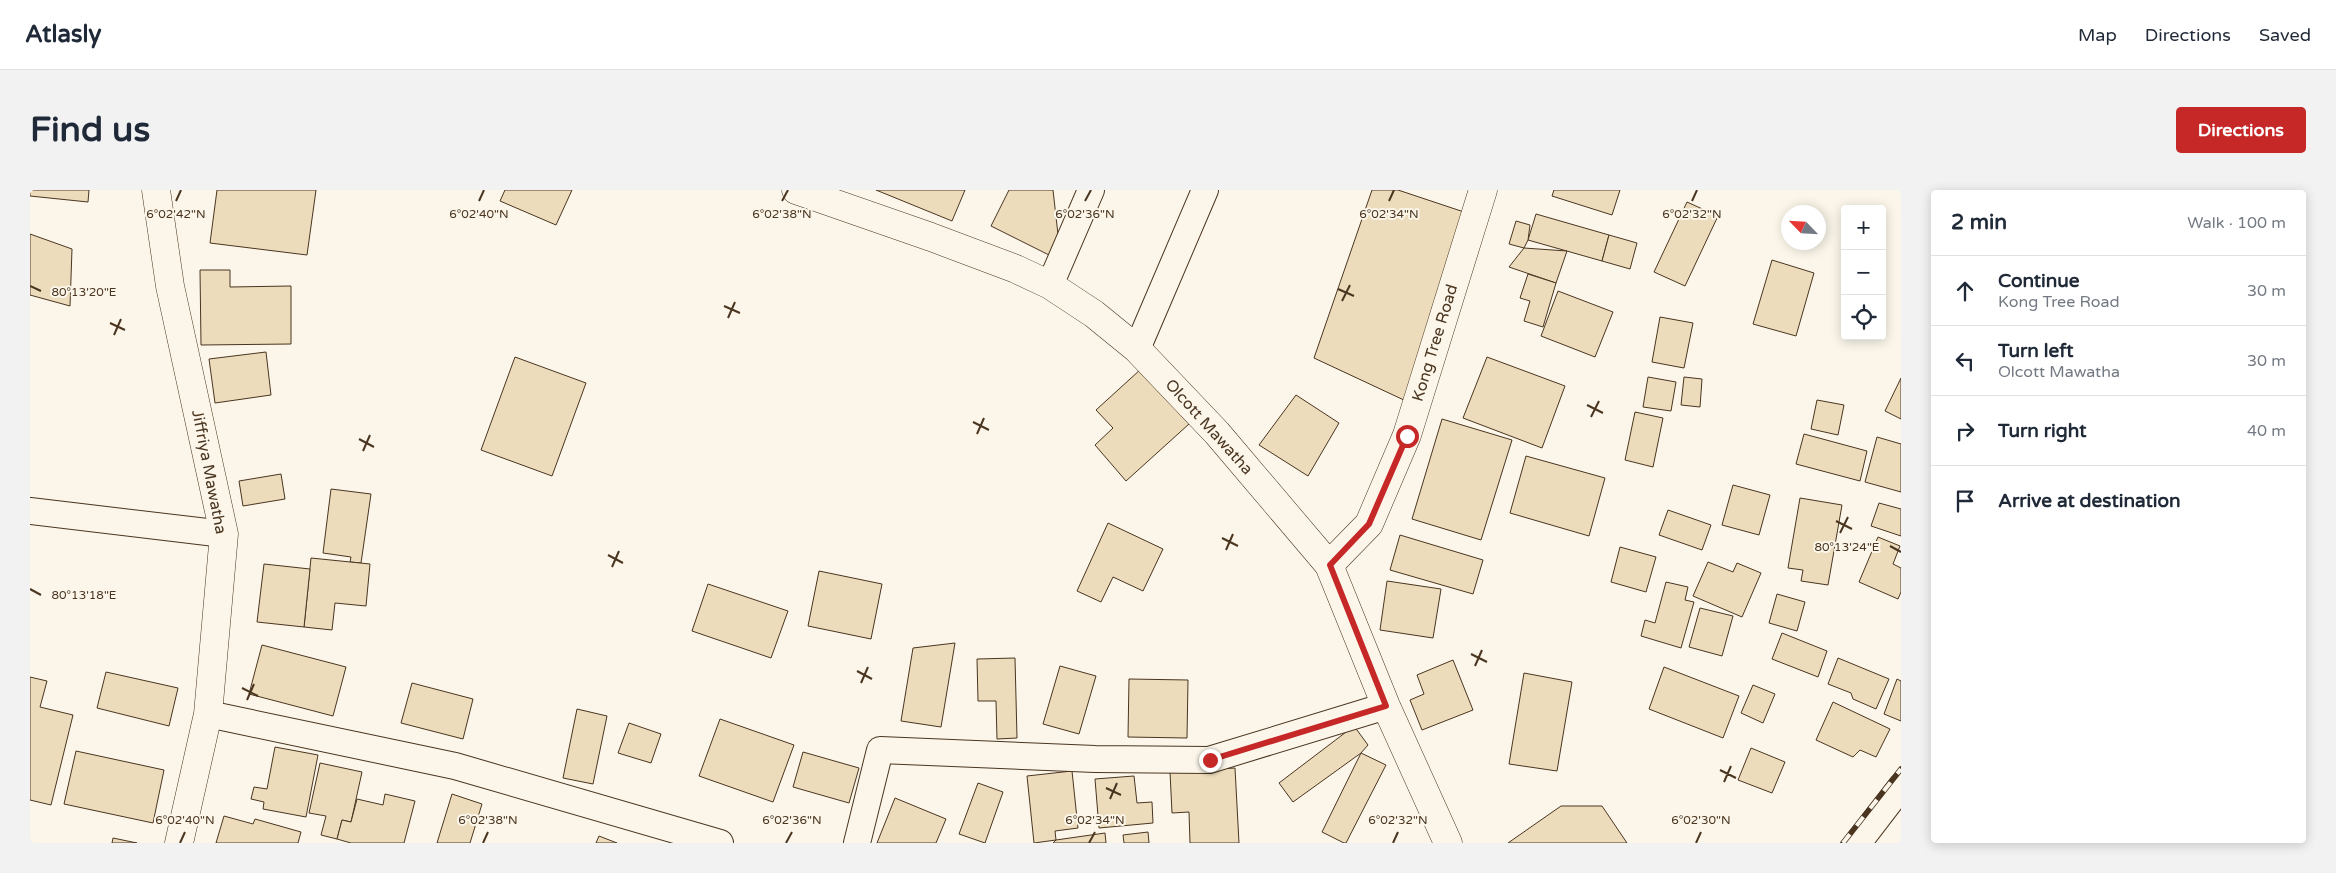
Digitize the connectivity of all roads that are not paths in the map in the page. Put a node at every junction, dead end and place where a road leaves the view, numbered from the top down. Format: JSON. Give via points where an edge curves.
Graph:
{"nodes":[{"id":1,"x":156,"y":190,"type":"edge"},
{"id":2,"x":796,"y":190,"type":"edge"},
{"id":3,"x":1092,"y":190,"type":"edge"},
{"id":4,"x":1205,"y":190,"type":"edge"},
{"id":5,"x":1483,"y":190,"type":"edge"},
{"id":6,"x":1050,"y":285,"type":"junction"},
{"id":7,"x":1137,"y":349,"type":"junction"},
{"id":8,"x":30,"y":511,"type":"edge"},
{"id":9,"x":224,"y":534,"type":"junction"},
{"id":10,"x":1330,"y":565,"type":"junction"},
{"id":11,"x":1386,"y":706,"type":"junction"},
{"id":12,"x":208,"y":714,"type":"junction"},
{"id":13,"x":1901,"y":788,"type":"edge"},
{"id":14,"x":179,"y":843,"type":"edge"},
{"id":15,"x":720,"y":843,"type":"edge"},
{"id":16,"x":857,"y":843,"type":"edge"},
{"id":17,"x":1448,"y":843,"type":"edge"},
{"id":18,"x":1858,"y":843,"type":"edge"}],
"edges":[{"from":1,"to":9,"type":"main road","name":"Jiffriya Mawatha","via":[[170,286]]},
{"from":2,"to":6,"type":"main road","name":"Olcott Mawatha","via":[[1016,269]]},
{"from":3,"to":6,"type":"street"},
{"from":4,"to":7,"type":"street"},
{"from":5,"to":10,"type":"main road","name":"Kong Tree Road","via":[[1407,436],[1369,524]]},
{"from":6,"to":7,"type":"main road","name":"Olcott Mawatha","via":[[1094,314]]},
{"from":7,"to":10,"type":"main road","name":"Olcott Mawatha","via":[[1217,433]]},
{"from":8,"to":9,"type":"street"},
{"from":9,"to":12,"type":"main road","name":"Jiffriya Mawatha"},
{"from":10,"to":11,"type":"main road","name":"Olcott Mawatha"},
{"from":11,"to":16,"type":"street","via":[[1210,760],[880,750]]},
{"from":11,"to":17,"type":"main road","name":"Olcott Mawatha"},
{"from":12,"to":14,"type":"main road","name":"Jiffriya Mawatha"},
{"from":12,"to":15,"type":"street","via":[[455,766]]},
{"from":13,"to":18,"type":"street"}]}
